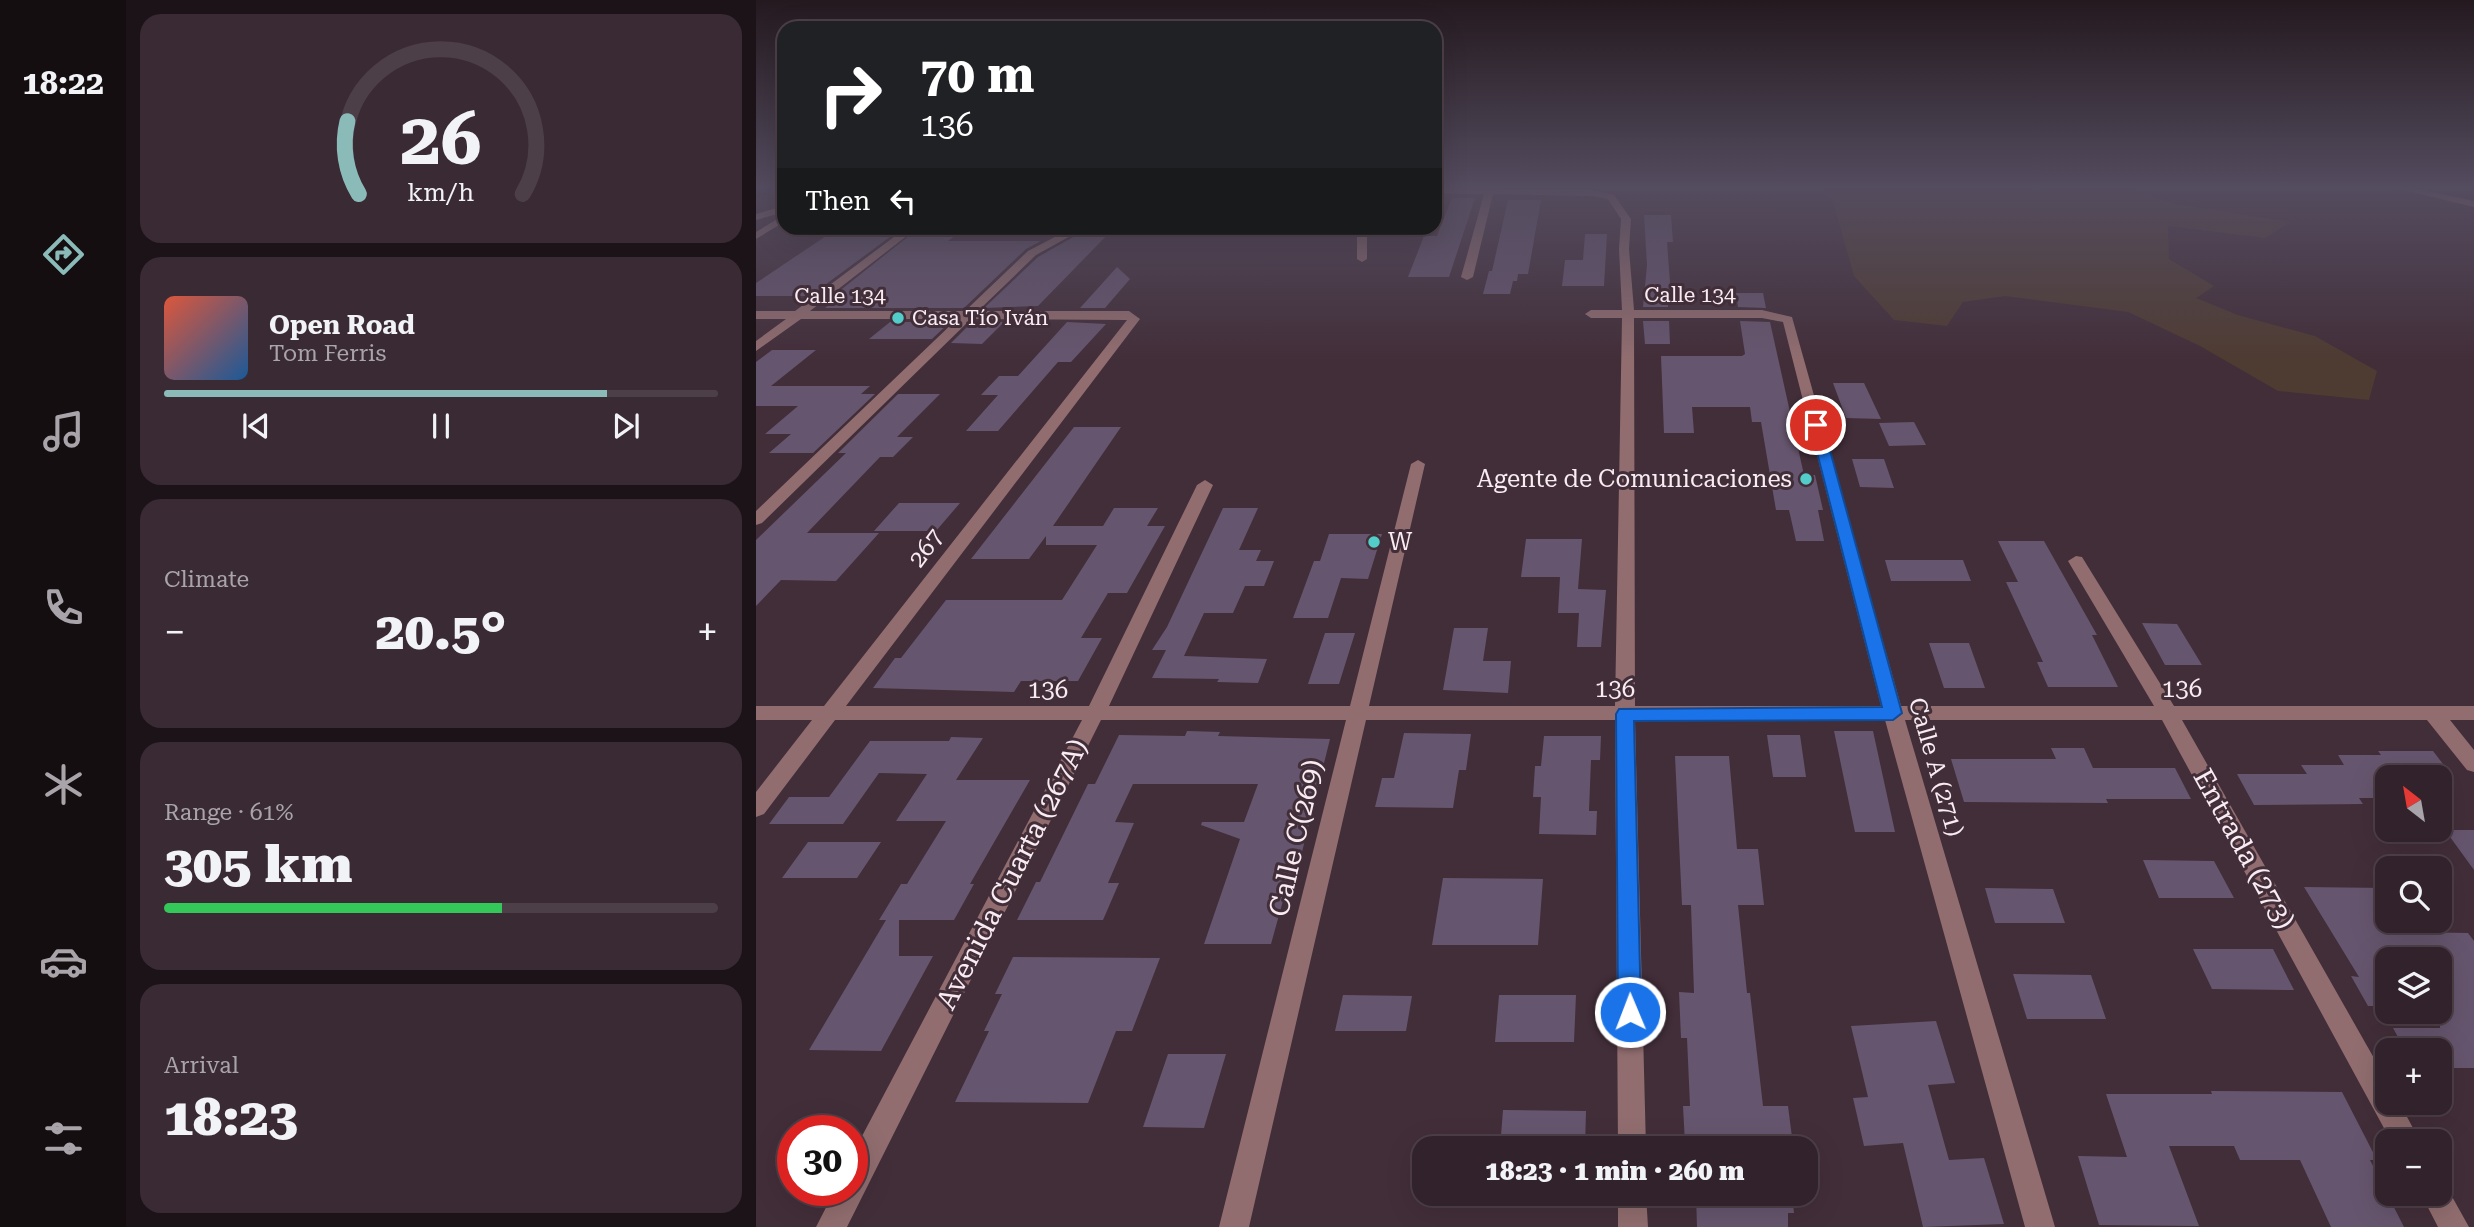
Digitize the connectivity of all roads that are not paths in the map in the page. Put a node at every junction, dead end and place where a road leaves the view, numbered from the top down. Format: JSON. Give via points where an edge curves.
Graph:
{"nodes":[{"id":1,"x":890,"y":245,"type":"edge"},
{"id":2,"x":1046,"y":245,"type":"edge"},
{"id":3,"x":1362,"y":245,"type":"edge"},
{"id":4,"x":1475,"y":245,"type":"edge"},
{"id":5,"x":1626,"y":245,"type":"edge"},
{"id":6,"x":1362,"y":259,"type":"dead end"},
{"id":7,"x":1467,"y":277,"type":"dead end"},
{"id":8,"x":1591,"y":314,"type":"dead end"},
{"id":9,"x":1627,"y":314,"type":"junction"},
{"id":10,"x":756,"y":315,"type":"edge"},
{"id":11,"x":799,"y":315,"type":"junction"},
{"id":12,"x":970,"y":315,"type":"junction"},
{"id":13,"x":1133,"y":317,"type":"joint"},
{"id":14,"x":1788,"y":320,"type":"joint"},
{"id":15,"x":756,"y":347,"type":"edge"},
{"id":16,"x":1418,"y":464,"type":"dead end"},
{"id":17,"x":1205,"y":485,"type":"dead end"},
{"id":18,"x":756,"y":520,"type":"edge"},
{"id":19,"x":2076,"y":561,"type":"dead end"},
{"id":20,"x":756,"y":713,"type":"edge"},
{"id":21,"x":1893,"y":713,"type":"junction"},
{"id":22,"x":2168,"y":713,"type":"junction"},
{"id":23,"x":2432,"y":713,"type":"junction"},
{"id":24,"x":2474,"y":713,"type":"edge"},
{"id":25,"x":1095,"y":714,"type":"junction"},
{"id":26,"x":1356,"y":714,"type":"junction"},
{"id":27,"x":1625,"y":714,"type":"junction"},
{"id":28,"x":828,"y":715,"type":"junction"},
{"id":29,"x":2474,"y":764,"type":"edge"},
{"id":30,"x":756,"y":808,"type":"edge"},
{"id":31,"x":2399,"y":1129,"type":"edge"},
{"id":32,"x":1632,"y":1136,"type":"edge"},
{"id":33,"x":868,"y":1154,"type":"edge"},
{"id":34,"x":842,"y":1206,"type":"edge"},
{"id":35,"x":1632,"y":1206,"type":"edge"},
{"id":36,"x":2442,"y":1206,"type":"edge"},
{"id":37,"x":831,"y":1227,"type":"edge"},
{"id":38,"x":1234,"y":1227,"type":"edge"},
{"id":39,"x":1633,"y":1227,"type":"edge"},
{"id":40,"x":2040,"y":1227,"type":"edge"},
{"id":41,"x":2454,"y":1227,"type":"edge"}],
"edges":[{"from":1,"to":11,"type":"street"},
{"from":2,"to":12,"type":"street","via":[[1032,253]]},
{"from":3,"to":6,"type":"street"},
{"from":4,"to":7,"type":"street"},
{"from":5,"to":9,"type":"street"},
{"from":8,"to":9,"type":"street","name":"Calle 134"},
{"from":9,"to":14,"type":"street","name":"Calle 134","via":[[1762,314]]},
{"from":9,"to":27,"type":"street"},
{"from":10,"to":11,"type":"street","name":"Calle 134"},
{"from":11,"to":12,"type":"street","name":"Calle 134"},
{"from":11,"to":15,"type":"street"},
{"from":12,"to":13,"type":"street","name":"Calle 134"},
{"from":12,"to":18,"type":"street"},
{"from":13,"to":28,"type":"street","name":"267"},
{"from":14,"to":21,"type":"street","name":"Calle A (271)"},
{"from":16,"to":26,"type":"street","name":"Calle C(269)"},
{"from":17,"to":25,"type":"street","name":"Avenida Cuarta (267A)"},
{"from":19,"to":22,"type":"street","name":"Entrada (273)"},
{"from":20,"to":28,"type":"street","name":"136"},
{"from":21,"to":22,"type":"street","name":"136"},
{"from":21,"to":27,"type":"street","name":"136"},
{"from":21,"to":40,"type":"street","name":"Calle A (271)"},
{"from":22,"to":23,"type":"street","name":"136"},
{"from":22,"to":31,"type":"street","name":"Entrada (273)"},
{"from":23,"to":24,"type":"street","name":"136"},
{"from":23,"to":29,"type":"street"},
{"from":25,"to":26,"type":"street","name":"136"},
{"from":25,"to":28,"type":"street","name":"136"},
{"from":25,"to":33,"type":"street","name":"Avenida Cuarta (267A)"},
{"from":26,"to":27,"type":"street","name":"136"},
{"from":26,"to":38,"type":"street","name":"Calle C(269)"},
{"from":27,"to":32,"type":"street"},
{"from":28,"to":30,"type":"street","name":"267"},
{"from":34,"to":37,"type":"street"},
{"from":35,"to":39,"type":"street"},
{"from":36,"to":41,"type":"street"}]}
